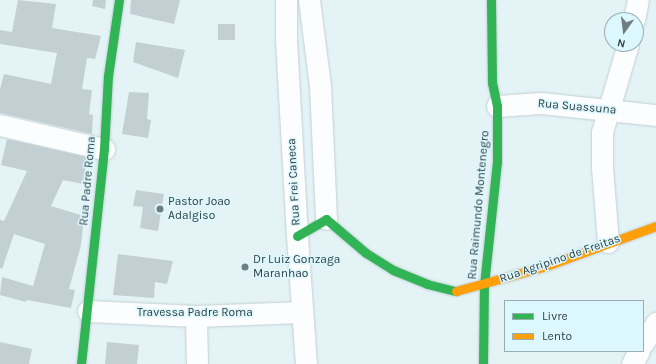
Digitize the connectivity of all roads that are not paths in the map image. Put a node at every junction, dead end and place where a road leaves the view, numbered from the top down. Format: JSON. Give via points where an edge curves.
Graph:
{"nodes":[{"id":1,"x":119,"y":0,"type":"edge"},
{"id":2,"x":286,"y":0,"type":"edge"},
{"id":3,"x":309,"y":0,"type":"edge"},
{"id":4,"x":490,"y":0,"type":"edge"},
{"id":5,"x":638,"y":0,"type":"edge"},
{"id":6,"x":636,"y":12,"type":"edge"},
{"id":7,"x":626,"y":52,"type":"edge"},
{"id":8,"x":497,"y":106,"type":"junction"},
{"id":9,"x":609,"y":111,"type":"junction"},
{"id":10,"x":656,"y":115,"type":"edge"},
{"id":11,"x":0,"y":125,"type":"edge"},
{"id":12,"x":104,"y":149,"type":"junction"},
{"id":13,"x":326,"y":219,"type":"junction"},
{"id":14,"x":656,"y":226,"type":"edge"},
{"id":15,"x":297,"y":236,"type":"junction"},
{"id":16,"x":608,"y":242,"type":"junction"},
{"id":17,"x":484,"y":285,"type":"junction"},
{"id":18,"x":88,"y":311,"type":"junction"},
{"id":19,"x":302,"y":312,"type":"junction"},
{"id":20,"x":196,"y":316,"type":"junction"},
{"id":21,"x":656,"y":322,"type":"edge"},
{"id":22,"x":644,"y":341,"type":"edge"},
{"id":23,"x":638,"y":352,"type":"edge"},
{"id":24,"x":81,"y":364,"type":"edge"},
{"id":25,"x":197,"y":364,"type":"edge"},
{"id":26,"x":306,"y":364,"type":"edge"},
{"id":27,"x":483,"y":364,"type":"edge"},
{"id":28,"x":632,"y":364,"type":"edge"}],
"edges":[{"from":1,"to":12,"type":"street","name":"Rua Padre Roma","via":[[108,76]]},
{"from":2,"to":15,"type":"street","name":"Rua Frei Caneca"},
{"from":3,"to":13,"type":"street","via":[[320,86]]},
{"from":4,"to":8,"type":"street","name":"Rua Raimundo Montenegro","via":[[492,83]]},
{"from":5,"to":6,"type":"street"},
{"from":7,"to":9,"type":"street"},
{"from":8,"to":9,"type":"street","name":"Rua Suassuna","via":[[541,103]]},
{"from":8,"to":17,"type":"street","name":"Rua Raimundo Montenegro","via":[[497,162]]},
{"from":9,"to":10,"type":"street","name":"Rua Suassuna"},
{"from":9,"to":16,"type":"street","via":[[602,132]]},
{"from":11,"to":12,"type":"street"},
{"from":12,"to":18,"type":"street","name":"Rua Padre Roma"},
{"from":13,"to":15,"type":"street"},
{"from":13,"to":17,"type":"street","name":"Rua Agripino de Freitas","via":[[366,253],[393,270],[448,291]]},
{"from":14,"to":16,"type":"street","name":"Rua Agripino de Freitas"},
{"from":15,"to":19,"type":"street","name":"Rua Frei Caneca"},
{"from":16,"to":17,"type":"street","name":"Rua Agripino de Freitas"},
{"from":17,"to":27,"type":"street","name":"Rua Raimundo Montenegro"},
{"from":18,"to":20,"type":"street","name":"Travessa Padre Roma"},
{"from":18,"to":24,"type":"street","name":"Rua Padre Roma"},
{"from":19,"to":20,"type":"street","name":"Travessa Padre Roma"},
{"from":19,"to":26,"type":"street","name":"Rua Frei Caneca"},
{"from":20,"to":25,"type":"street"},
{"from":21,"to":22,"type":"street"},
{"from":23,"to":28,"type":"street"}]}
